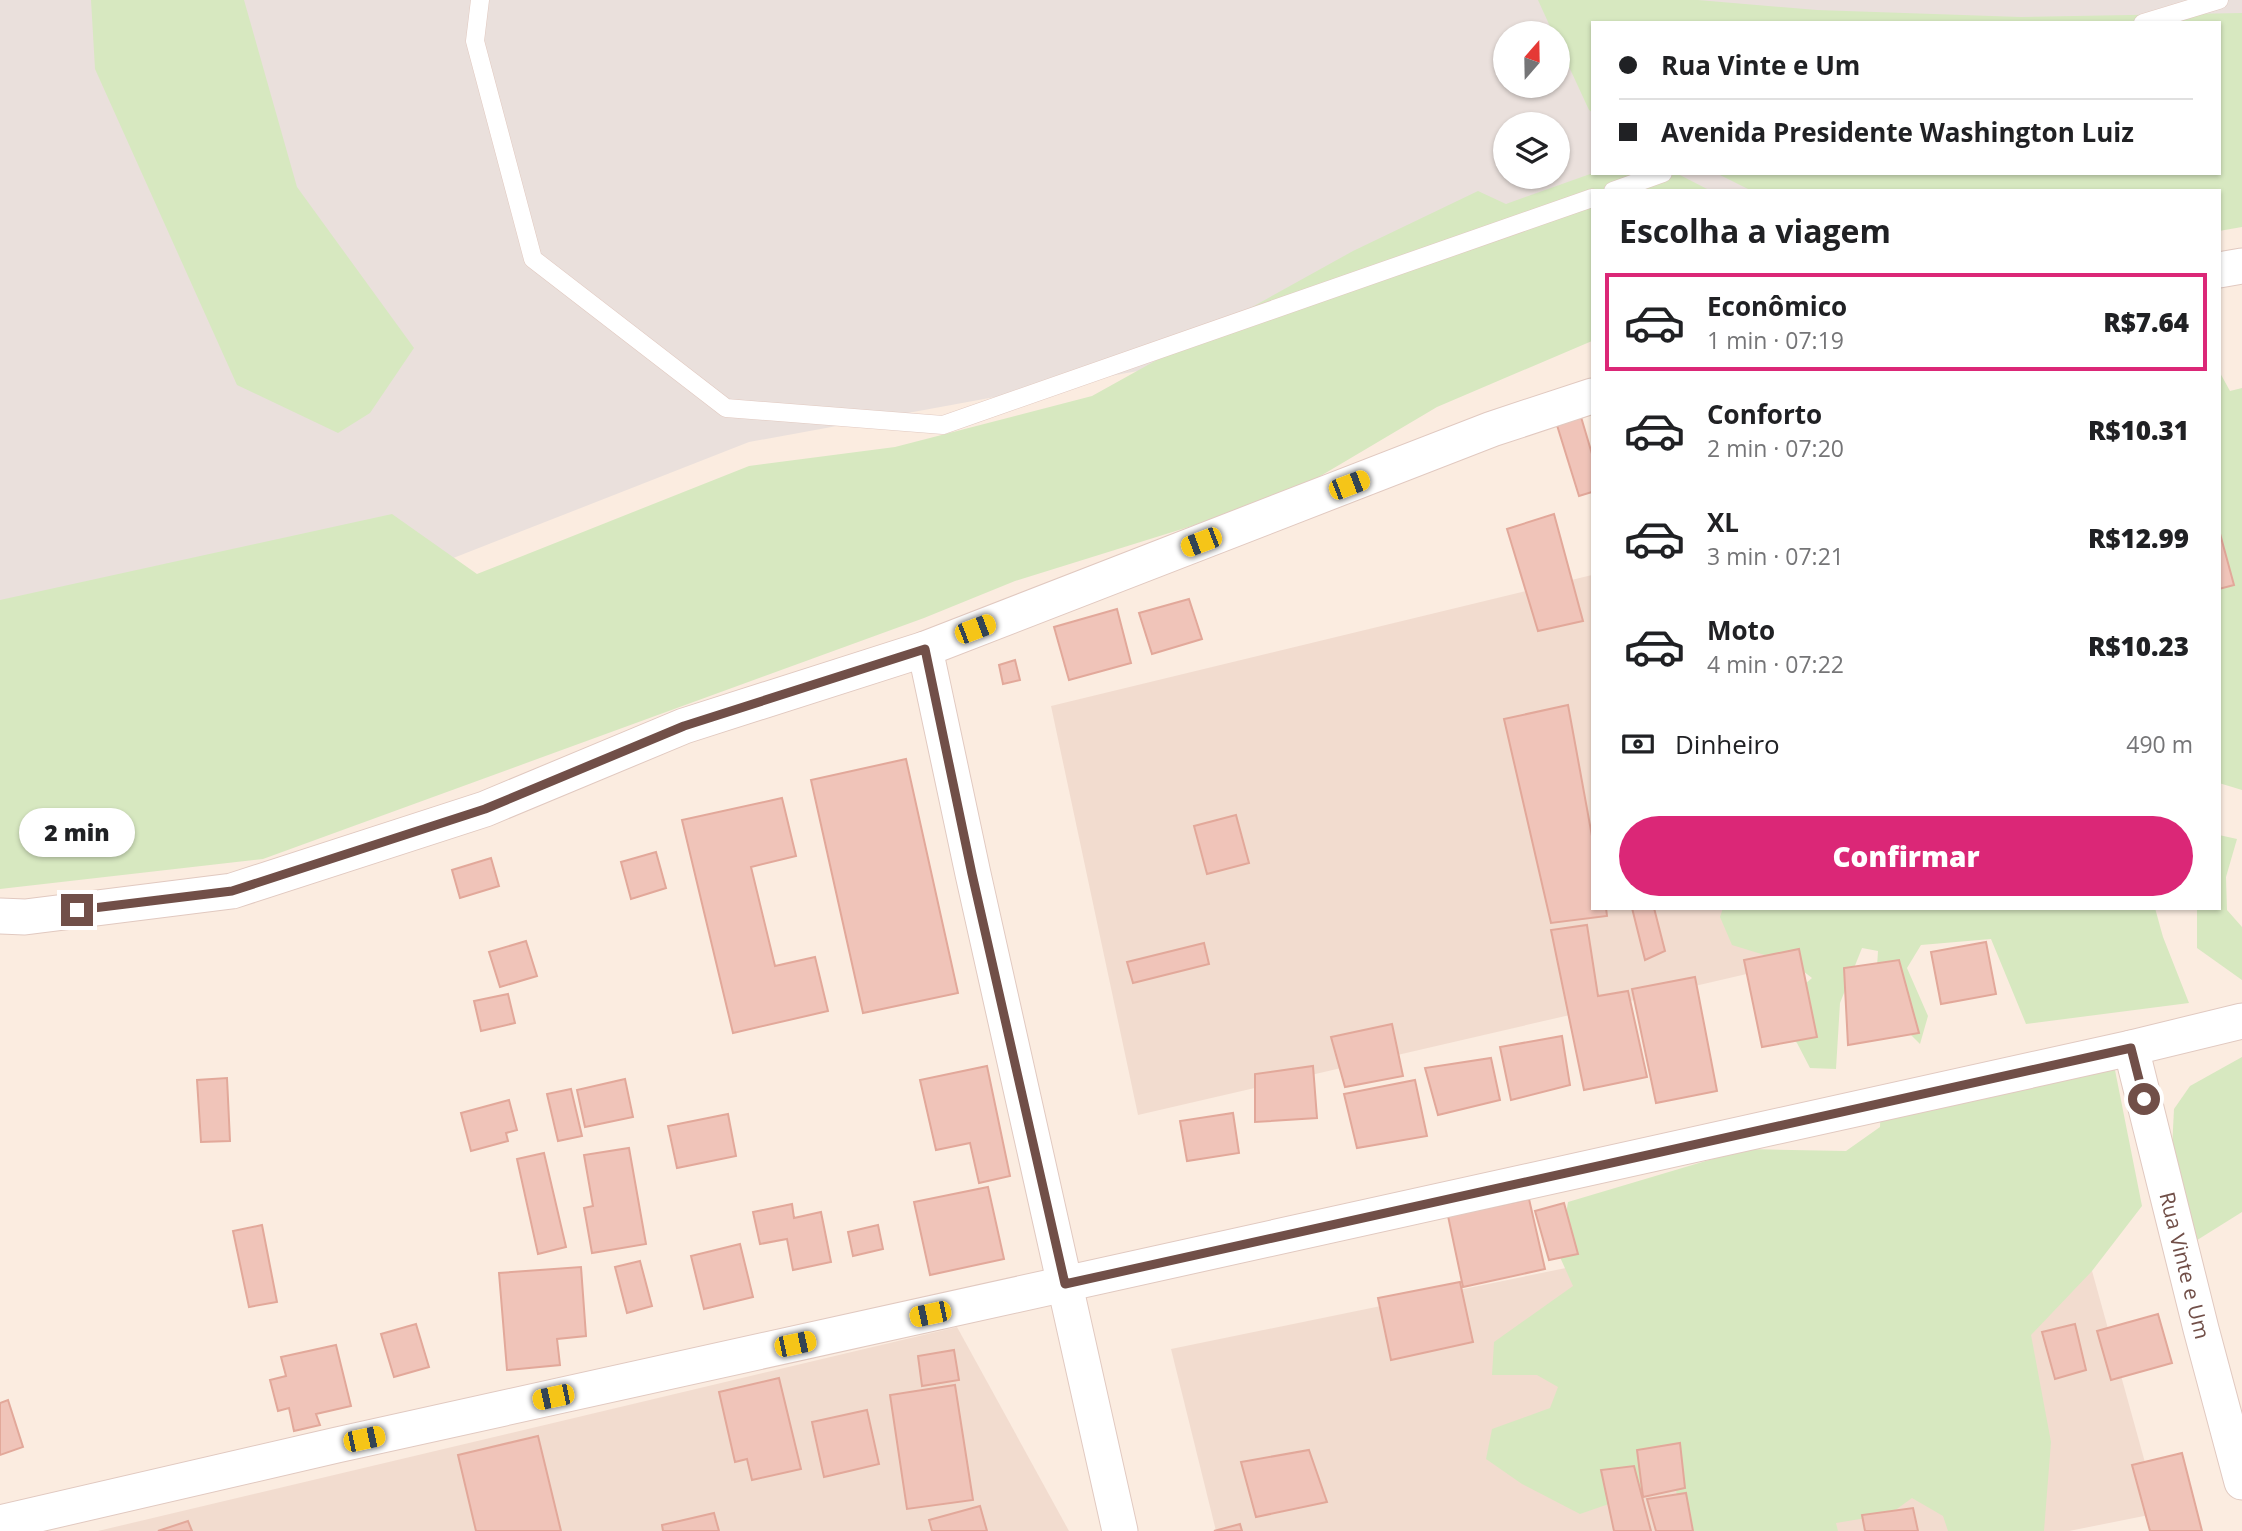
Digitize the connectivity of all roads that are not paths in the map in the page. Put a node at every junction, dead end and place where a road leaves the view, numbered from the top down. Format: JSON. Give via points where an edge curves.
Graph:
{"nodes":[{"id":1,"x":480,"y":0,"type":"edge"},
{"id":2,"x":2219,"y":0,"type":"edge"},
{"id":3,"x":2150,"y":21,"type":"edge"},
{"id":4,"x":1657,"y":175,"type":"edge"},
{"id":5,"x":1619,"y":189,"type":"edge"},
{"id":6,"x":1591,"y":198,"type":"edge"},
{"id":7,"x":2242,"y":266,"type":"edge"},
{"id":8,"x":2221,"y":270,"type":"edge"},
{"id":9,"x":1591,"y":396,"type":"edge"},
{"id":10,"x":925,"y":649,"type":"junction"},
{"id":11,"x":0,"y":916,"type":"edge"},
{"id":12,"x":2242,"y":1021,"type":"edge"},
{"id":13,"x":2131,"y":1048,"type":"junction"},
{"id":14,"x":1065,"y":1284,"type":"junction"},
{"id":15,"x":2242,"y":1482,"type":"edge"},
{"id":16,"x":0,"y":1523,"type":"edge"},
{"id":17,"x":1120,"y":1531,"type":"edge"}],
"edges":[{"from":1,"to":6,"type":"lane","via":[[475,41],[533,259],[726,408],[943,425]]},
{"from":2,"to":3,"type":"lane"},
{"from":4,"to":5,"type":"lane"},
{"from":7,"to":8,"type":"street"},
{"from":9,"to":10,"type":"street","via":[[1492,429]]},
{"from":10,"to":11,"type":"street","via":[[684,726],[485,809],[232,891]]},
{"from":10,"to":14,"type":"street"},
{"from":12,"to":13,"type":"street"},
{"from":13,"to":14,"type":"street"},
{"from":13,"to":15,"type":"street","name":"Rua Vinte e Um"},
{"from":14,"to":16,"type":"street"},
{"from":14,"to":17,"type":"street"}]}
